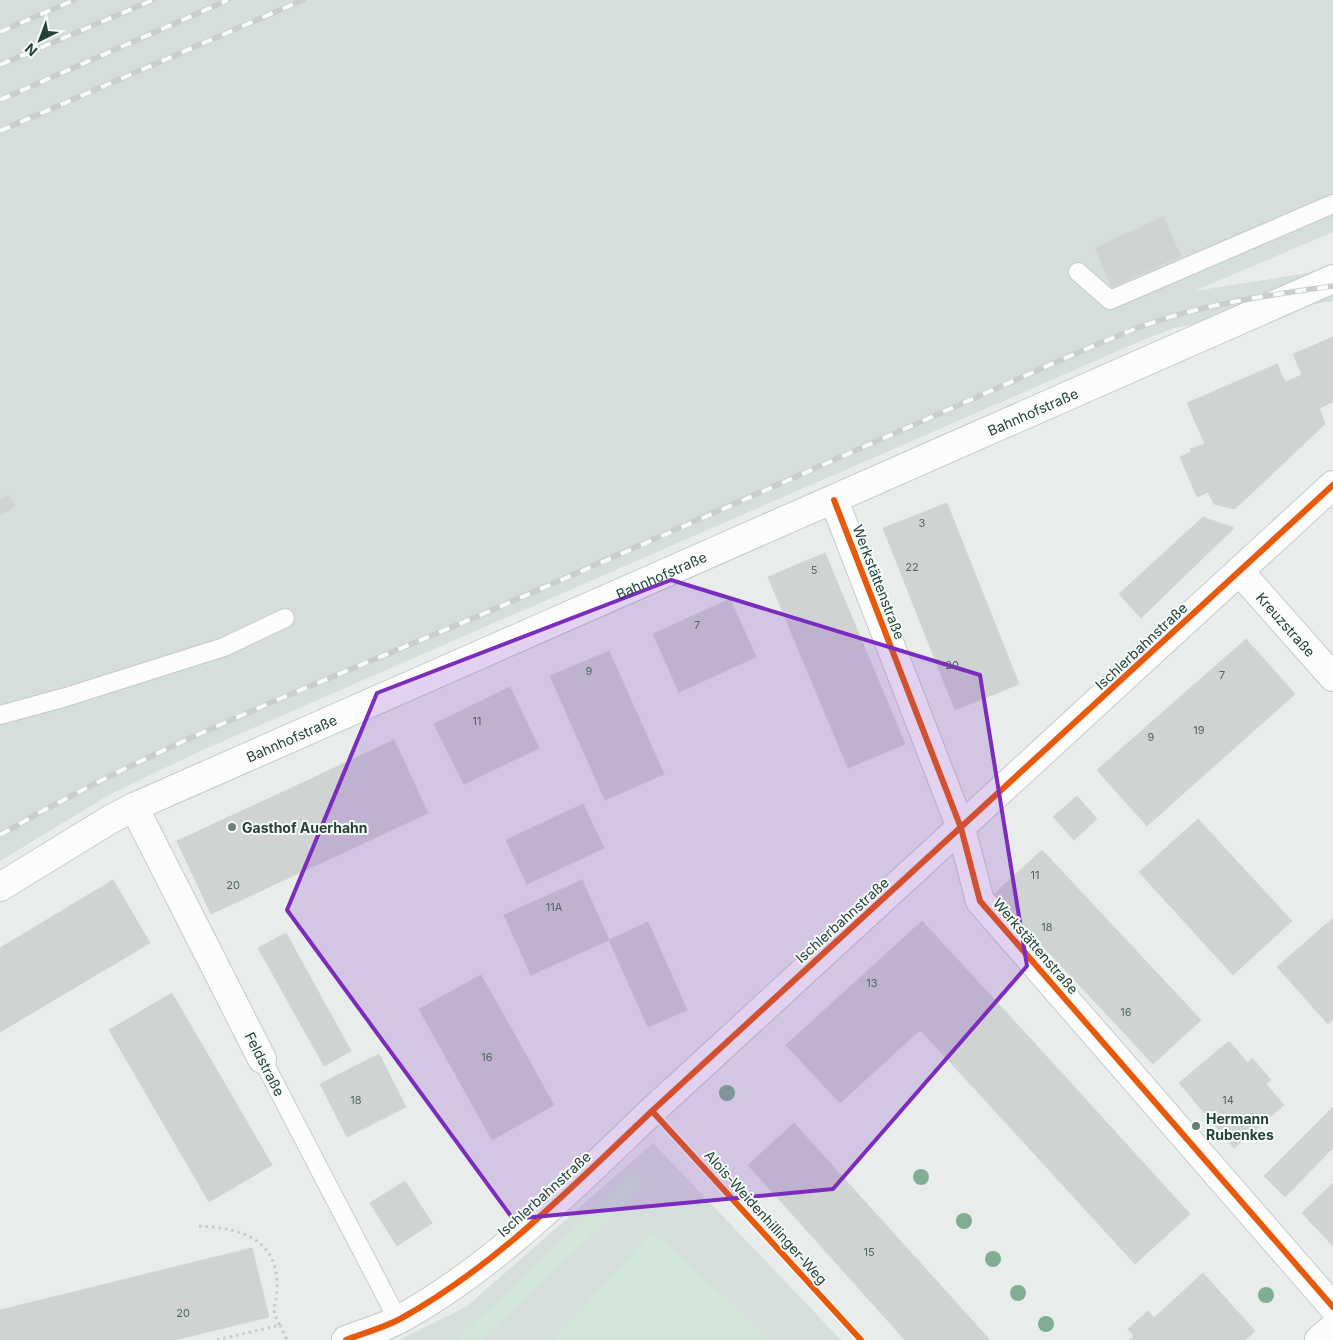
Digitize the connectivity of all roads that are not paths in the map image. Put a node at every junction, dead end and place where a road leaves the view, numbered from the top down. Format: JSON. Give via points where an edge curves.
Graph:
{"nodes":[{"id":1,"x":1333,"y":204,"type":"edge"},
{"id":2,"x":1078,"y":272,"type":"dead end"},
{"id":3,"x":1333,"y":279,"type":"edge"},
{"id":4,"x":1333,"y":486,"type":"edge"},
{"id":5,"x":834,"y":500,"type":"junction"},
{"id":6,"x":1239,"y":571,"type":"junction"},
{"id":7,"x":285,"y":618,"type":"dead end"},
{"id":8,"x":1333,"y":676,"type":"edge"},
{"id":9,"x":0,"y":715,"type":"edge"},
{"id":10,"x":134,"y":807,"type":"junction"},
{"id":11,"x":961,"y":828,"type":"junction"},
{"id":12,"x":0,"y":887,"type":"edge"},
{"id":13,"x":262,"y":1059,"type":"joint"},
{"id":14,"x":1333,"y":1307,"type":"edge"},
{"id":15,"x":398,"y":1320,"type":"junction"},
{"id":16,"x":1333,"y":1328,"type":"edge"},
{"id":17,"x":346,"y":1340,"type":"edge"},
{"id":18,"x":1319,"y":1340,"type":"edge"}],
"edges":[{"from":1,"to":2,"type":"lane","via":[[1110,300]]},
{"from":3,"to":5,"type":"street","name":"Bahnhofstraße"},
{"from":4,"to":6,"type":"street","name":"Ischlerbahnstraße"},
{"from":5,"to":10,"type":"street","name":"Bahnhofstraße"},
{"from":5,"to":11,"type":"street","name":"Werkstättenstraße"},
{"from":6,"to":8,"type":"street","name":"Kreuzstraße"},
{"from":6,"to":11,"type":"street","name":"Ischlerbahnstraße"},
{"from":7,"to":9,"type":"lane","via":[[224,647],[66,698]]},
{"from":10,"to":12,"type":"street","name":"Bahnhofstraße"},
{"from":10,"to":13,"type":"street","name":"Feldstraße"},
{"from":11,"to":14,"type":"street","name":"Werkstättenstraße","via":[[980,901]]},
{"from":11,"to":15,"type":"street","name":"Ischlerbahnstraße","via":[[659,1104],[554,1205],[476,1271]]},
{"from":13,"to":15,"type":"lane","name":"Feldstraße"},
{"from":15,"to":17,"type":"street","name":"Ischlerbahnstraße"},
{"from":16,"to":18,"type":"street"}]}
